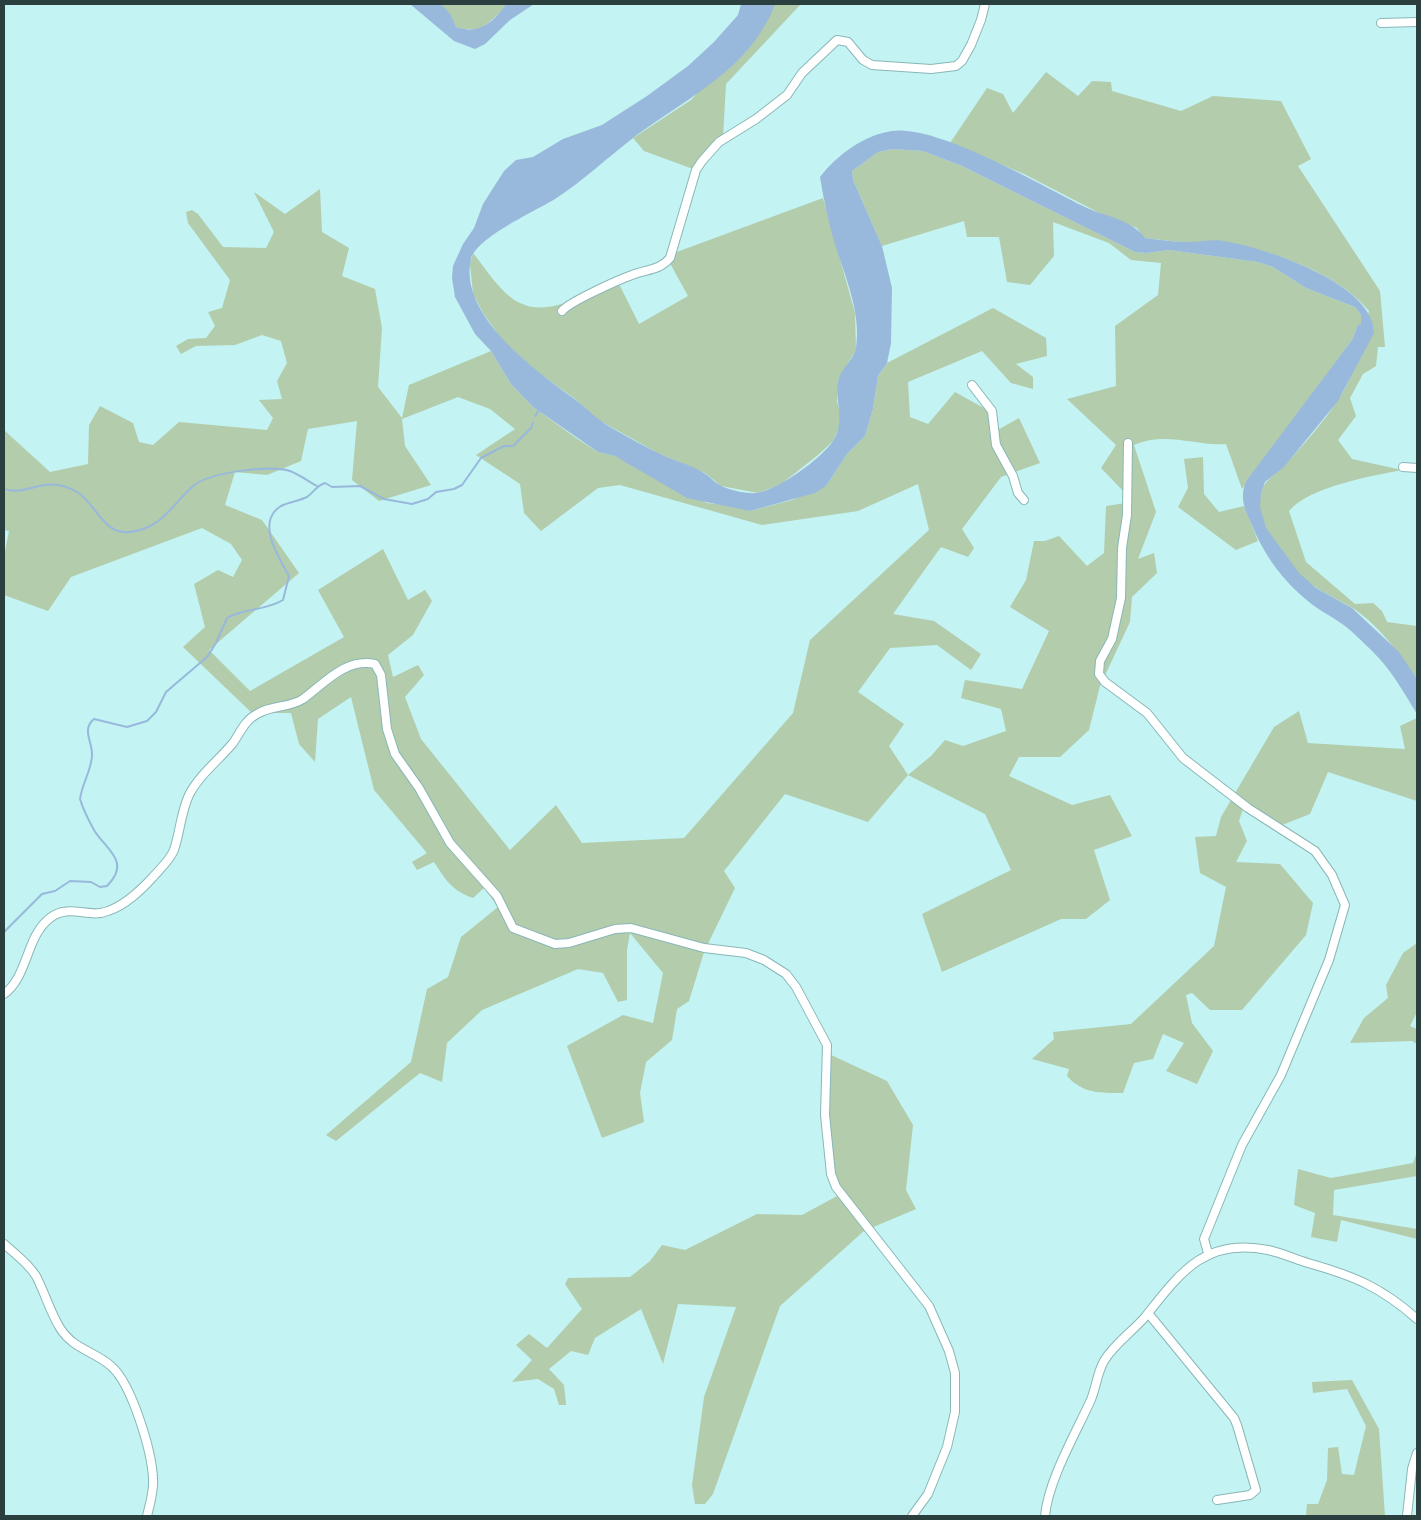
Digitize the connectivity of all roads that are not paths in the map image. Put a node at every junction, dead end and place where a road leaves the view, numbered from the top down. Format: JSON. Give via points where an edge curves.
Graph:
{"nodes":[{"id":1,"x":985,"y":4,"type":"edge"},
{"id":2,"x":1417,"y":22,"type":"edge"},
{"id":3,"x":1381,"y":23,"type":"dead end"},
{"id":4,"x":562,"y":311,"type":"dead end"},
{"id":5,"x":972,"y":384,"type":"dead end"},
{"id":6,"x":1128,"y":443,"type":"dead end"},
{"id":7,"x":1403,"y":467,"type":"dead end"},
{"id":8,"x":1417,"y":468,"type":"edge"},
{"id":9,"x":1024,"y":500,"type":"dead end"},
{"id":10,"x":4,"y":994,"type":"edge"},
{"id":11,"x":4,"y":1244,"type":"edge"},
{"id":12,"x":1208,"y":1253,"type":"junction"},
{"id":13,"x":1148,"y":1313,"type":"junction"},
{"id":14,"x":1417,"y":1319,"type":"edge"},
{"id":15,"x":1417,"y":1453,"type":"edge"},
{"id":16,"x":1217,"y":1500,"type":"dead end"},
{"id":17,"x":147,"y":1516,"type":"edge"},
{"id":18,"x":912,"y":1516,"type":"edge"},
{"id":19,"x":1045,"y":1516,"type":"edge"},
{"id":20,"x":1408,"y":1516,"type":"edge"}],
"edges":[{"from":1,"to":4,"type":"street","via":[[968,51],[962,61],[948,68],[876,66],[863,60],[848,42],[837,40],[802,73],[787,95],[720,142],[702,161],[696,170],[667,262],[656,269],[633,274]]},
{"from":2,"to":3,"type":"street"},
{"from":5,"to":9,"type":"street","via":[[992,411],[996,445]]},
{"from":6,"to":12,"type":"street","via":[[1121,598],[1112,639],[1100,661],[1099,674],[1147,713],[1183,758],[1248,808],[1315,851],[1332,875],[1346,905],[1329,960],[1281,1075],[1242,1145],[1204,1239]]},
{"from":7,"to":8,"type":"street"},
{"from":10,"to":18,"type":"street","via":[[13,986],[43,924],[50,917],[60,911],[108,912],[129,900],[154,875],[174,850],[189,795],[256,714],[297,703],[347,666],[360,662],[375,664],[381,675],[387,729],[395,754],[419,788],[450,843],[497,896],[513,928],[555,944],[615,929],[652,932],[704,948],[746,953],[786,974],[796,987],[827,1045],[825,1115],[836,1187],[929,1306],[955,1373],[955,1412],[947,1447],[928,1494]]},
{"from":11,"to":17,"type":"street","via":[[26,1262],[35,1275],[60,1328],[84,1351],[113,1367],[127,1392],[140,1420],[152,1467],[153,1489]]},
{"from":12,"to":13,"type":"street","via":[[1189,1266]]},
{"from":12,"to":14,"type":"street","via":[[1246,1248],[1271,1250],[1355,1278],[1378,1289]]},
{"from":13,"to":16,"type":"street","via":[[1237,1425],[1256,1490],[1250,1495]]},
{"from":13,"to":19,"type":"street","via":[[1103,1363],[1090,1402],[1052,1487]]},
{"from":15,"to":20,"type":"street","via":[[1410,1477]]}]}
